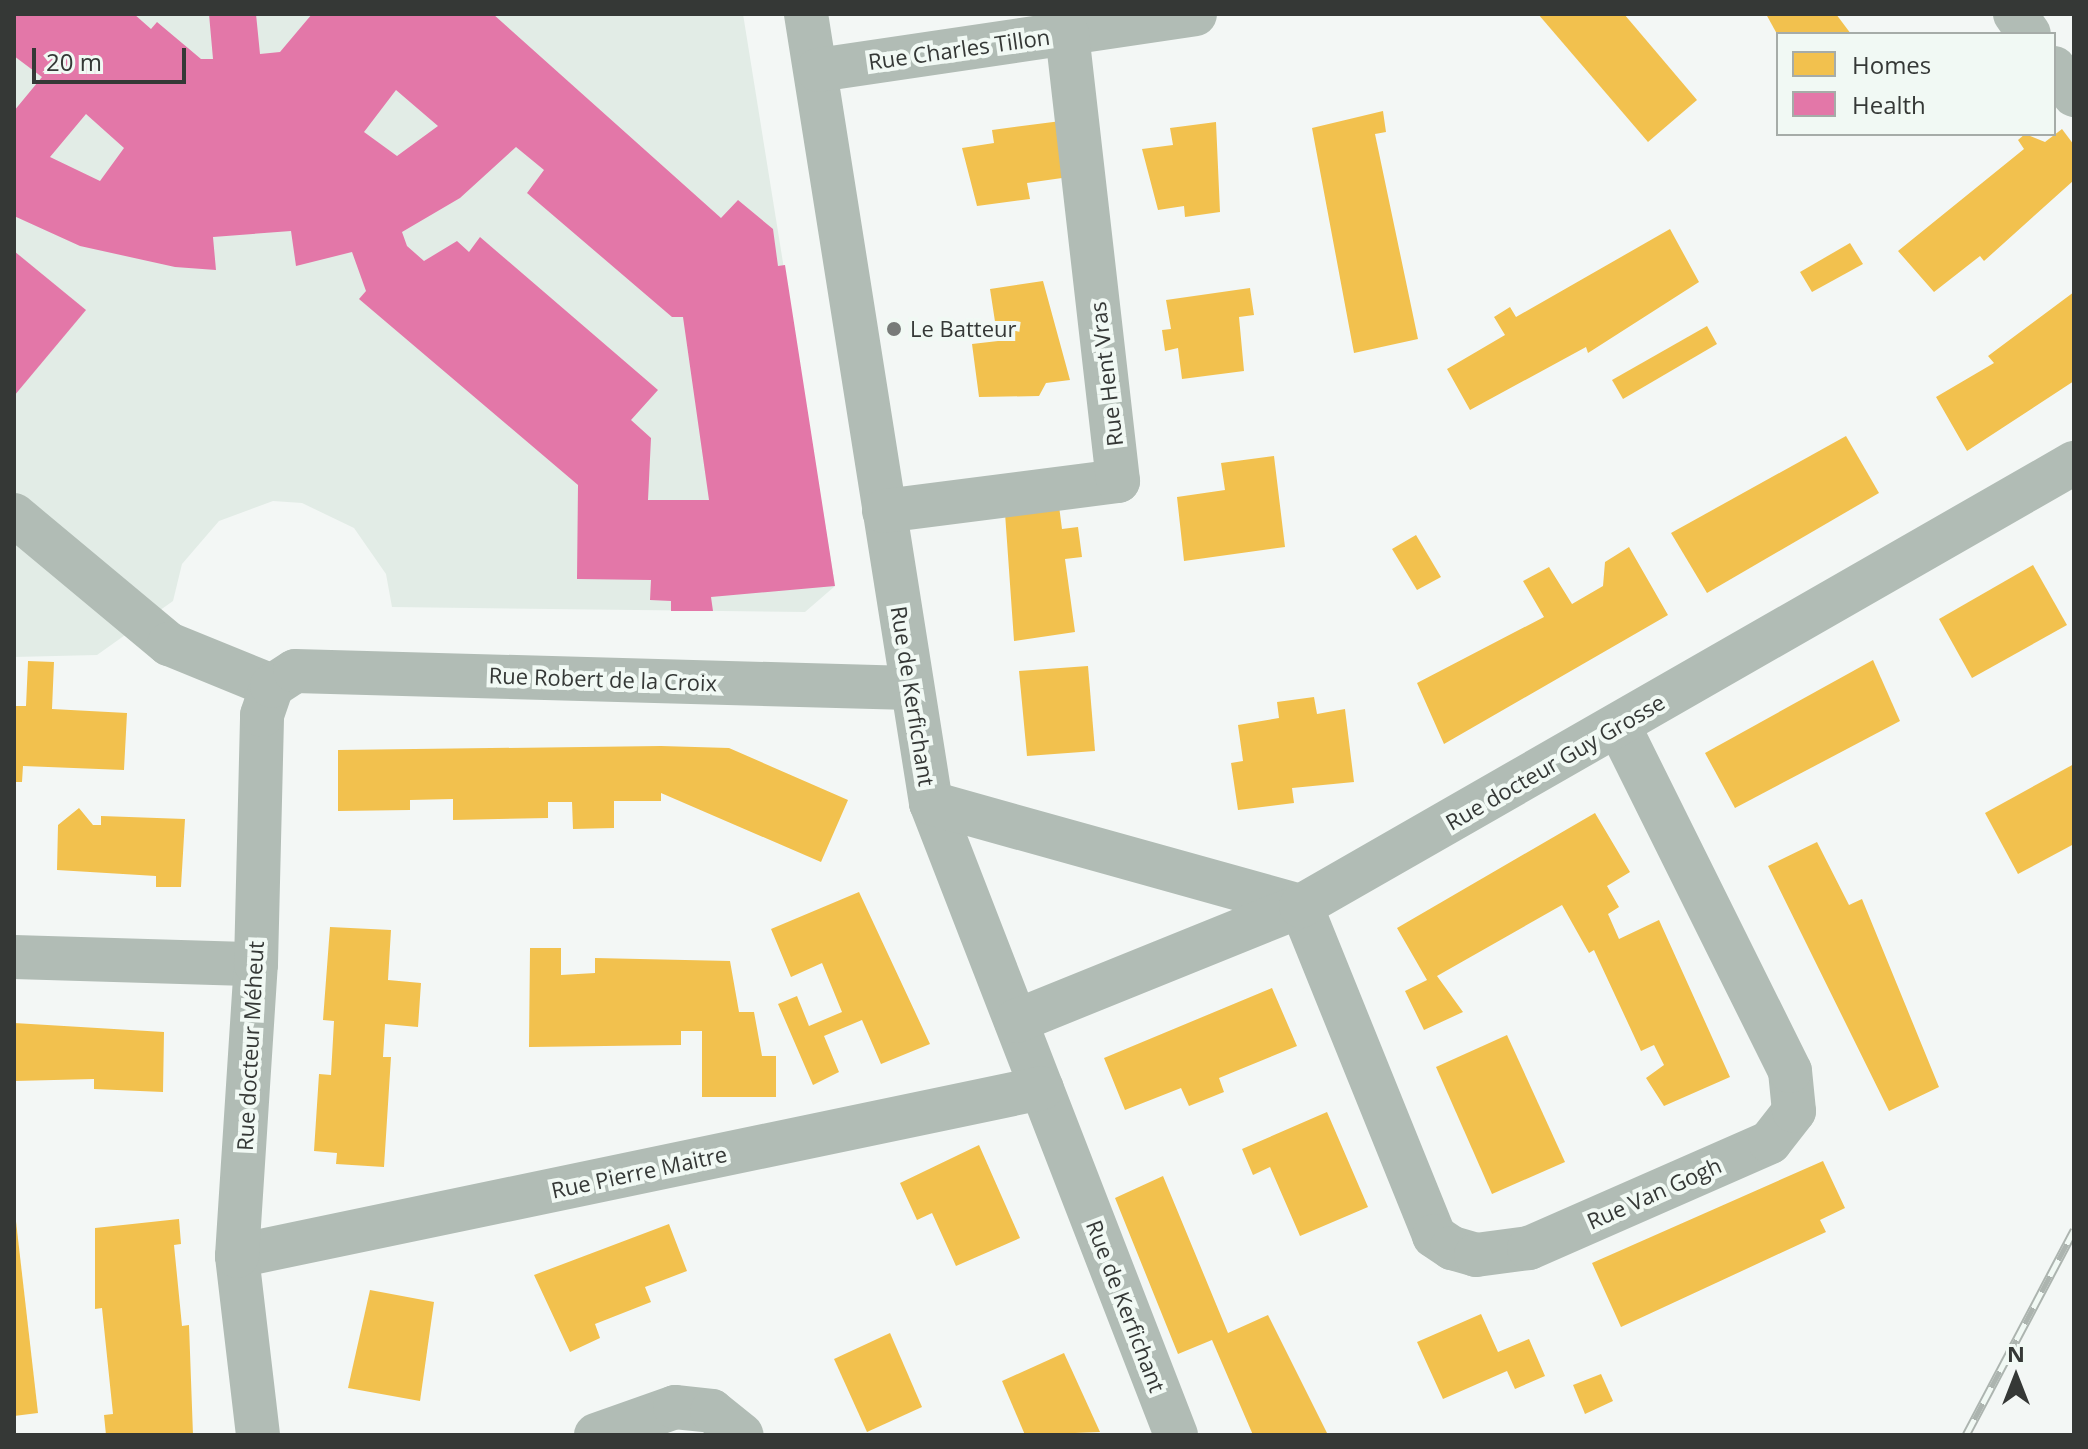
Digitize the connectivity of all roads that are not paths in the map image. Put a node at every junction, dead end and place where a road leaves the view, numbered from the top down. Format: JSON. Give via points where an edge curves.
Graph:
{"nodes":[{"id":1,"x":806,"y":14,"type":"edge"},
{"id":2,"x":1195,"y":14,"type":"edge"},
{"id":3,"x":2015,"y":14,"type":"edge"},
{"id":4,"x":1138,"y":18,"type":"edge"},
{"id":5,"x":2028,"y":32,"type":"edge"},
{"id":6,"x":1067,"y":33,"type":"junction"},
{"id":7,"x":818,"y":70,"type":"junction"},
{"id":8,"x":2056,"y":71,"type":"edge"},
{"id":9,"x":2074,"y":95,"type":"edge"},
{"id":10,"x":2074,"y":463,"type":"edge"},
{"id":11,"x":884,"y":511,"type":"junction"},
{"id":12,"x":14,"y":515,"type":"edge"},
{"id":13,"x":284,"y":678,"type":"junction"},
{"id":14,"x":911,"y":688,"type":"junction"},
{"id":15,"x":1619,"y":726,"type":"junction"},
{"id":16,"x":931,"y":803,"type":"junction"},
{"id":17,"x":1301,"y":906,"type":"junction"},
{"id":18,"x":14,"y":957,"type":"edge"},
{"id":19,"x":256,"y":964,"type":"junction"},
{"id":20,"x":1016,"y":1021,"type":"junction"},
{"id":21,"x":1042,"y":1088,"type":"junction"},
{"id":22,"x":237,"y":1256,"type":"junction"},
{"id":23,"x":258,"y":1435,"type":"edge"},
{"id":24,"x":596,"y":1435,"type":"edge"},
{"id":25,"x":742,"y":1435,"type":"edge"},
{"id":26,"x":1176,"y":1435,"type":"edge"}],
"edges":[{"from":1,"to":7,"type":"street","name":"Rue de Kerfichant"},
{"from":2,"to":4,"type":"street","name":"Rue Charles Tillon"},
{"from":3,"to":5,"type":"street"},
{"from":4,"to":6,"type":"street","name":"Rue Charles Tillon"},
{"from":6,"to":7,"type":"street","name":"Rue Charles Tillon"},
{"from":6,"to":11,"type":"street","name":"Rue Hent Vras","via":[[1118,481]]},
{"from":7,"to":11,"type":"street","name":"Rue de Kerfichant"},
{"from":8,"to":9,"type":"street"},
{"from":10,"to":15,"type":"street","name":"Rue docteur Guy Grosse"},
{"from":11,"to":14,"type":"street","name":"Rue de Kerfichant"},
{"from":12,"to":13,"type":"street","via":[[169,644]]},
{"from":13,"to":14,"type":"street","name":"Rue Robert de la Croix"},
{"from":13,"to":19,"type":"street","name":"Rue docteur Méheut","via":[[262,715]]},
{"from":14,"to":16,"type":"street","name":"Rue de Kerfichant"},
{"from":15,"to":17,"type":"street","name":"Rue docteur Guy Grosse"},
{"from":15,"to":17,"type":"street","name":"Rue Van Gogh","via":[[1790,1071],[1794,1111],[1770,1142],[1529,1248],[1476,1255],[1452,1248],[1434,1236]]},
{"from":16,"to":17,"type":"street"},
{"from":16,"to":20,"type":"street","name":"Rue de Kerfichant"},
{"from":17,"to":20,"type":"street","name":"Rue docteur Guy Grosse"},
{"from":18,"to":19,"type":"street"},
{"from":19,"to":22,"type":"street","name":"Rue docteur Méheut"},
{"from":20,"to":21,"type":"street","name":"Rue de Kerfichant"},
{"from":21,"to":22,"type":"street","name":"Rue Pierre Maitre"},
{"from":21,"to":26,"type":"street","name":"Rue de Kerfichant"},
{"from":22,"to":23,"type":"street","name":"Rue docteur Méheut"},
{"from":24,"to":25,"type":"street","via":[[675,1407],[712,1411]]}]}
